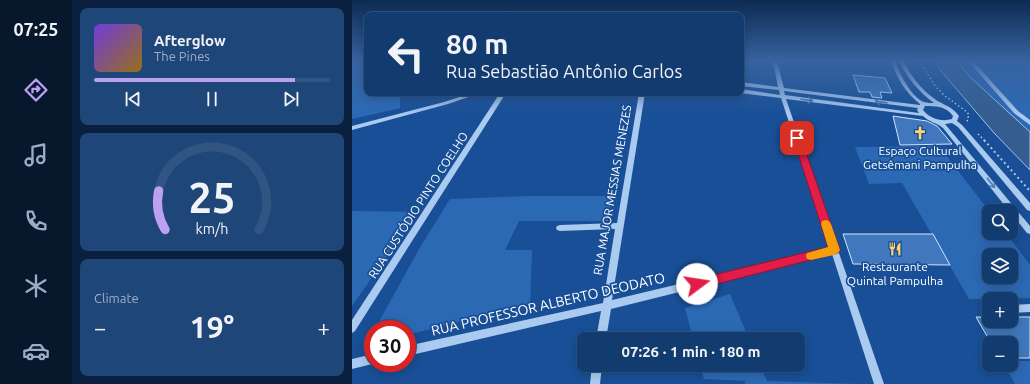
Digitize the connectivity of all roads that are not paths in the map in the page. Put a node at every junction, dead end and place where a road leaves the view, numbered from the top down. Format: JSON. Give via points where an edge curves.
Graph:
{"nodes":[{"id":1,"x":779,"y":79,"type":"edge"},
{"id":2,"x":900,"y":79,"type":"edge"},
{"id":3,"x":912,"y":79,"type":"edge"},
{"id":4,"x":985,"y":79,"type":"edge"},
{"id":5,"x":744,"y":85,"type":"edge"},
{"id":6,"x":744,"y":91,"type":"edge"},
{"id":7,"x":782,"y":93,"type":"junction"},
{"id":8,"x":468,"y":96,"type":"edge"},
{"id":9,"x":501,"y":96,"type":"edge"},
{"id":10,"x":641,"y":96,"type":"edge"},
{"id":11,"x":940,"y":105,"type":"junction"},
{"id":12,"x":922,"y":106,"type":"junction"},
{"id":13,"x":924,"y":115,"type":"junction"},
{"id":14,"x":939,"y":121,"type":"junction"},
{"id":15,"x":953,"y":121,"type":"junction"},
{"id":16,"x":1030,"y":123,"type":"edge"},
{"id":17,"x":352,"y":128,"type":"edge"},
{"id":18,"x":1030,"y":208,"type":"edge"},
{"id":19,"x":619,"y":226,"type":"junction"},
{"id":20,"x":560,"y":228,"type":"dead end"},
{"id":21,"x":1030,"y":231,"type":"edge"},
{"id":22,"x":834,"y":250,"type":"junction"},
{"id":23,"x":606,"y":306,"type":"junction"},
{"id":24,"x":1030,"y":308,"type":"edge"},
{"id":25,"x":1018,"y":309,"type":"edge"},
{"id":26,"x":352,"y":328,"type":"edge"},
{"id":27,"x":602,"y":332,"type":"edge"},
{"id":28,"x":416,"y":350,"type":"edge"},
{"id":29,"x":364,"y":361,"type":"edge"},
{"id":30,"x":352,"y":364,"type":"edge"},
{"id":31,"x":596,"y":372,"type":"edge"},
{"id":32,"x":595,"y":384,"type":"edge"},
{"id":33,"x":879,"y":384,"type":"edge"}],
"edges":[{"from":1,"to":7,"type":"street"},
{"from":2,"to":12,"type":"street"},
{"from":3,"to":11,"type":"street","via":[[925,94]]},
{"from":4,"to":16,"type":"street"},
{"from":5,"to":7,"type":"street"},
{"from":6,"to":7,"type":"street"},
{"from":12,"to":7,"type":"street","one_way":true},
{"from":7,"to":13,"type":"street","one_way":true},
{"from":7,"to":22,"type":"street"},
{"from":8,"to":17,"type":"street"},
{"from":9,"to":26,"type":"street","name":"RUA CUSTÓDIO PINTO COELHO"},
{"from":10,"to":19,"type":"street","name":"RUA MAJOR MESSIAS MENEZES"},
{"from":11,"to":12,"type":"street"},
{"from":11,"to":15,"type":"street","via":[[955,113],[956,118]]},
{"from":12,"to":13,"type":"street","via":[[921,113]]},
{"from":13,"to":14,"type":"street"},
{"from":14,"to":15,"type":"street"},
{"from":14,"to":21,"type":"street","one_way":true},
{"from":15,"to":18,"type":"street"},
{"from":19,"to":20,"type":"street"},
{"from":19,"to":23,"type":"street","name":"RUA MAJOR MESSIAS MENEZES"},
{"from":22,"to":23,"type":"street","name":"RUA PROFESSOR ALBERTO DEODATO"},
{"from":22,"to":33,"type":"street"},
{"from":23,"to":27,"type":"street","name":"RUA MAJOR MESSIAS MENEZES"},
{"from":23,"to":28,"type":"street","name":"RUA PROFESSOR ALBERTO DEODATO"},
{"from":24,"to":25,"type":"street"},
{"from":29,"to":30,"type":"street"},
{"from":31,"to":32,"type":"street"}]}
